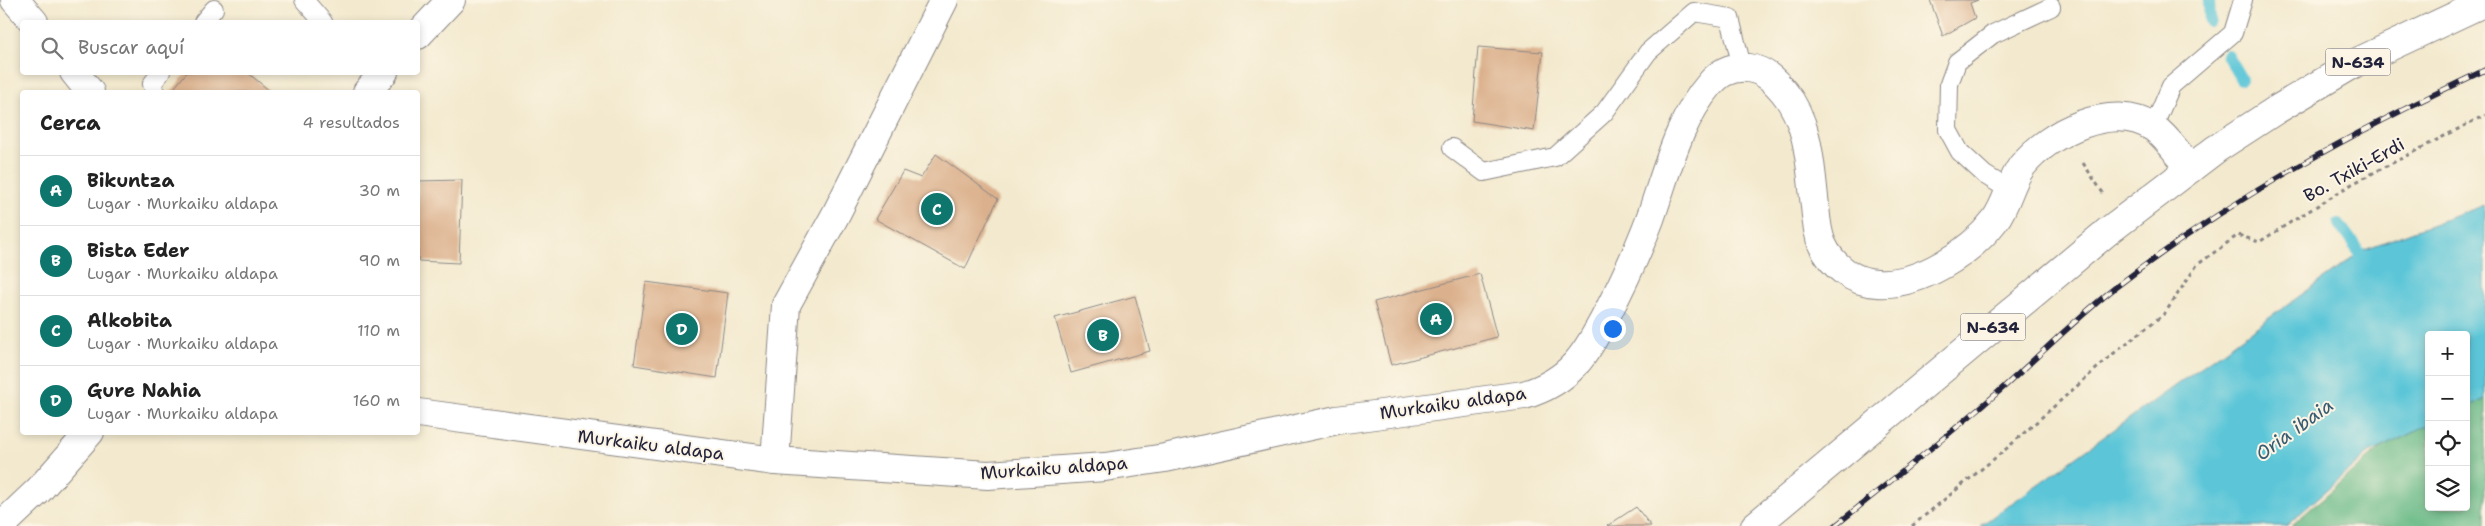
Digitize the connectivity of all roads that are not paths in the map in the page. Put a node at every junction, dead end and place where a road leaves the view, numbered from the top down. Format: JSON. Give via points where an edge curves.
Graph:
{"nodes":[{"id":1,"x":15,"y":0,"type":"edge"},
{"id":2,"x":304,"y":0,"type":"edge"},
{"id":3,"x":451,"y":0,"type":"edge"},
{"id":4,"x":944,"y":0,"type":"edge"},
{"id":5,"x":2243,"y":0,"type":"edge"},
{"id":6,"x":2485,"y":2,"type":"edge"},
{"id":7,"x":2051,"y":7,"type":"dead end"},
{"id":8,"x":32,"y":20,"type":"edge"},
{"id":9,"x":321,"y":20,"type":"edge"},
{"id":10,"x":420,"y":33,"type":"edge"},
{"id":11,"x":1742,"y":67,"type":"junction"},
{"id":12,"x":76,"y":75,"type":"edge"},
{"id":13,"x":159,"y":75,"type":"edge"},
{"id":14,"x":88,"y":90,"type":"edge"},
{"id":15,"x":154,"y":90,"type":"edge"},
{"id":16,"x":2153,"y":128,"type":"junction"},
{"id":17,"x":1452,"y":148,"type":"dead end"},
{"id":18,"x":2191,"y":168,"type":"junction"},
{"id":19,"x":2011,"y":191,"type":"junction"},
{"id":20,"x":420,"y":413,"type":"edge"},
{"id":21,"x":87,"y":435,"type":"edge"},
{"id":22,"x":775,"y":462,"type":"junction"},
{"id":23,"x":1,"y":526,"type":"edge"},
{"id":24,"x":1755,"y":526,"type":"edge"}],
"edges":[{"from":1,"to":8,"type":"main road"},
{"from":2,"to":9,"type":"lane"},
{"from":3,"to":10,"type":"main road"},
{"from":4,"to":22,"type":"main road","via":[[786,306]]},
{"from":5,"to":16,"type":"lane","via":[[2233,33],[2171,86]]},
{"from":6,"to":18,"type":"main road","number":"N-634","via":[[2396,42],[2314,86]]},
{"from":7,"to":19,"type":"lane","via":[[1993,34],[1957,62],[1949,84],[1948,130],[1960,152],[1985,175]]},
{"from":11,"to":17,"type":"lane","via":[[1730,18],[1694,12],[1648,52],[1604,113],[1555,157],[1484,172]]},
{"from":11,"to":19,"type":"main road","via":[[1754,68],[1775,80],[1795,106],[1808,147],[1821,242],[1841,270],[1856,278],[1890,284],[1920,275],[1946,261],[1974,242],[1996,219]]},
{"from":11,"to":22,"type":"main road","name":"Murkaiku aldapa","via":[[1728,70],[1706,88],[1689,117],[1620,289],[1592,343],[1571,370],[1541,390],[1337,420],[1165,458],[1105,467],[988,475]]},
{"from":12,"to":14,"type":"main road"},
{"from":13,"to":15,"type":"lane","via":[[152,84]]},
{"from":16,"to":18,"type":"main road"},
{"from":16,"to":19,"type":"main road","via":[[2134,120],[2112,118],[2086,122],[2062,132],[2032,155],[2020,169]]},
{"from":18,"to":24,"type":"main road","number":"N-634","via":[[2107,232]]},
{"from":20,"to":22,"type":"main road","name":"Murkaiku aldapa"},
{"from":21,"to":23,"type":"main road","via":[[39,490]]}]}
